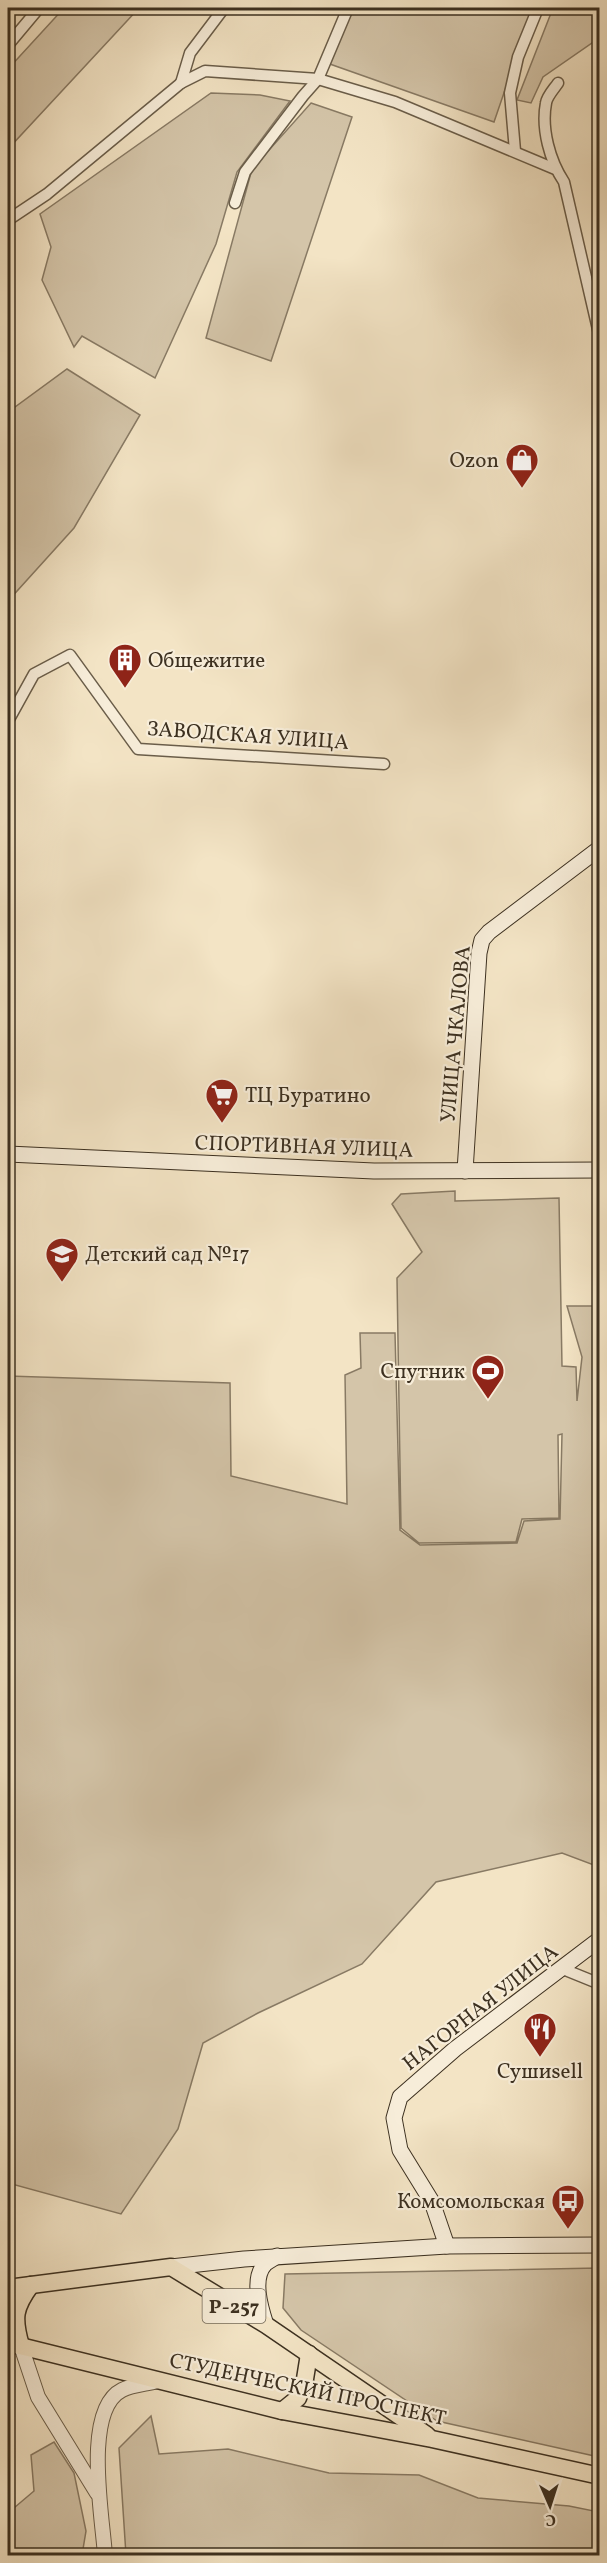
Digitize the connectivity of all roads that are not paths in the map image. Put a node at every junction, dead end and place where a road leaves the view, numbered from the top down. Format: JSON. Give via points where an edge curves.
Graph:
{"nodes":[{"id":1,"x":39,"y":8,"type":"edge"},
{"id":2,"x":224,"y":8,"type":"edge"},
{"id":3,"x":348,"y":8,"type":"edge"},
{"id":4,"x":538,"y":8,"type":"edge"},
{"id":5,"x":8,"y":45,"type":"edge"},
{"id":6,"x":318,"y":79,"type":"junction"},
{"id":7,"x":558,"y":82,"type":"dead end"},
{"id":8,"x":181,"y":83,"type":"junction"},
{"id":9,"x":515,"y":151,"type":"junction"},
{"id":10,"x":555,"y":169,"type":"junction"},
{"id":11,"x":235,"y":204,"type":"dead end"},
{"id":12,"x":8,"y":220,"type":"edge"},
{"id":13,"x":600,"y":338,"type":"edge"},
{"id":14,"x":8,"y":721,"type":"edge"},
{"id":15,"x":384,"y":764,"type":"dead end"},
{"id":16,"x":600,"y":848,"type":"edge"},
{"id":17,"x":8,"y":1154,"type":"edge"},
{"id":18,"x":600,"y":1170,"type":"edge"},
{"id":19,"x":465,"y":1172,"type":"junction"},
{"id":20,"x":600,"y":1939,"type":"edge"},
{"id":21,"x":563,"y":1969,"type":"junction"},
{"id":22,"x":600,"y":1984,"type":"edge"},
{"id":23,"x":600,"y":2245,"type":"edge"},
{"id":24,"x":447,"y":2246,"type":"junction"},
{"id":25,"x":277,"y":2256,"type":"junction"},
{"id":26,"x":171,"y":2266,"type":"junction"},
{"id":27,"x":31,"y":2285,"type":"junction"},
{"id":28,"x":8,"y":2288,"type":"edge"},
{"id":29,"x":266,"y":2325,"type":"junction"},
{"id":30,"x":14,"y":2344,"type":"edge"},
{"id":31,"x":309,"y":2354,"type":"junction"},
{"id":32,"x":160,"y":2380,"type":"junction"},
{"id":33,"x":282,"y":2411,"type":"junction"},
{"id":34,"x":432,"y":2439,"type":"junction"},
{"id":35,"x":600,"y":2476,"type":"edge"},
{"id":36,"x":97,"y":2493,"type":"junction"},
{"id":37,"x":105,"y":2556,"type":"edge"}],
"edges":[{"from":1,"to":5,"type":"street"},
{"from":2,"to":8,"type":"street","via":[[190,53]]},
{"from":3,"to":6,"type":"street"},
{"from":4,"to":9,"type":"street","via":[[518,57],[510,93]]},
{"from":6,"to":8,"type":"street","via":[[205,71]]},
{"from":6,"to":9,"type":"street","via":[[395,102]]},
{"from":6,"to":11,"type":"street","via":[[245,172]]},
{"from":7,"to":10,"type":"street","via":[[546,102],[545,128]]},
{"from":8,"to":12,"type":"street","via":[[47,194]]},
{"from":9,"to":10,"type":"street"},
{"from":10,"to":13,"type":"street","via":[[564,182]]},
{"from":14,"to":15,"type":"street","name":"ЗАВОДСКАЯ УЛИЦА","via":[[34,674],[70,655],[138,749]]},
{"from":16,"to":19,"type":"main road","name":"УЛИЦА ЧКАЛОВА","via":[[482,940]]},
{"from":17,"to":19,"type":"main road","name":"СПОРТИВНАЯ УЛИЦА"},
{"from":18,"to":19,"type":"main road","name":"СПОРТИВНАЯ УЛИЦА"},
{"from":20,"to":21,"type":"main road","name":"НАГОРНАЯ УЛИЦА"},
{"from":21,"to":22,"type":"street"},
{"from":21,"to":24,"type":"main road","name":"НАГОРНАЯ УЛИЦА","via":[[454,2049],[400,2097],[394,2118],[400,2150],[432,2202]]},
{"from":23,"to":24,"type":"main road"},
{"from":24,"to":25,"type":"main road"},
{"from":25,"to":26,"type":"main road"},
{"from":25,"to":29,"type":"main road","via":[[264,2265],[260,2276],[257,2299]]},
{"from":26,"to":27,"type":"highway"},
{"from":26,"to":29,"type":"highway","number":"Р-257"},
{"from":27,"to":28,"type":"highway"},
{"from":27,"to":30,"type":"highway","via":[[18,2304]]},
{"from":29,"to":31,"type":"highway","number":"Р-257"},
{"from":30,"to":32,"type":"highway","name":"СТУДЕНЧЕСКИЙ ПРОСПЕКТ","number":"Р-257"},
{"from":30,"to":36,"type":"street","via":[[38,2397]]},
{"from":31,"to":33,"type":"highway","via":[[298,2398]]},
{"from":31,"to":34,"type":"highway","number":"Р-257"},
{"from":32,"to":33,"type":"highway","name":"СТУДЕНЧЕСКИЙ ПРОСПЕКТ","number":"Р-257"},
{"from":32,"to":36,"type":"street","via":[[121,2390],[107,2406],[98,2439]]},
{"from":33,"to":34,"type":"highway","name":"СТУДЕНЧЕСКИЙ ПРОСПЕКТ","number":"Р-257"},
{"from":34,"to":35,"type":"highway","name":"СТУДЕНЧЕСКИЙ ПРОСПЕКТ","number":"Р-257"},
{"from":36,"to":37,"type":"street"}]}
